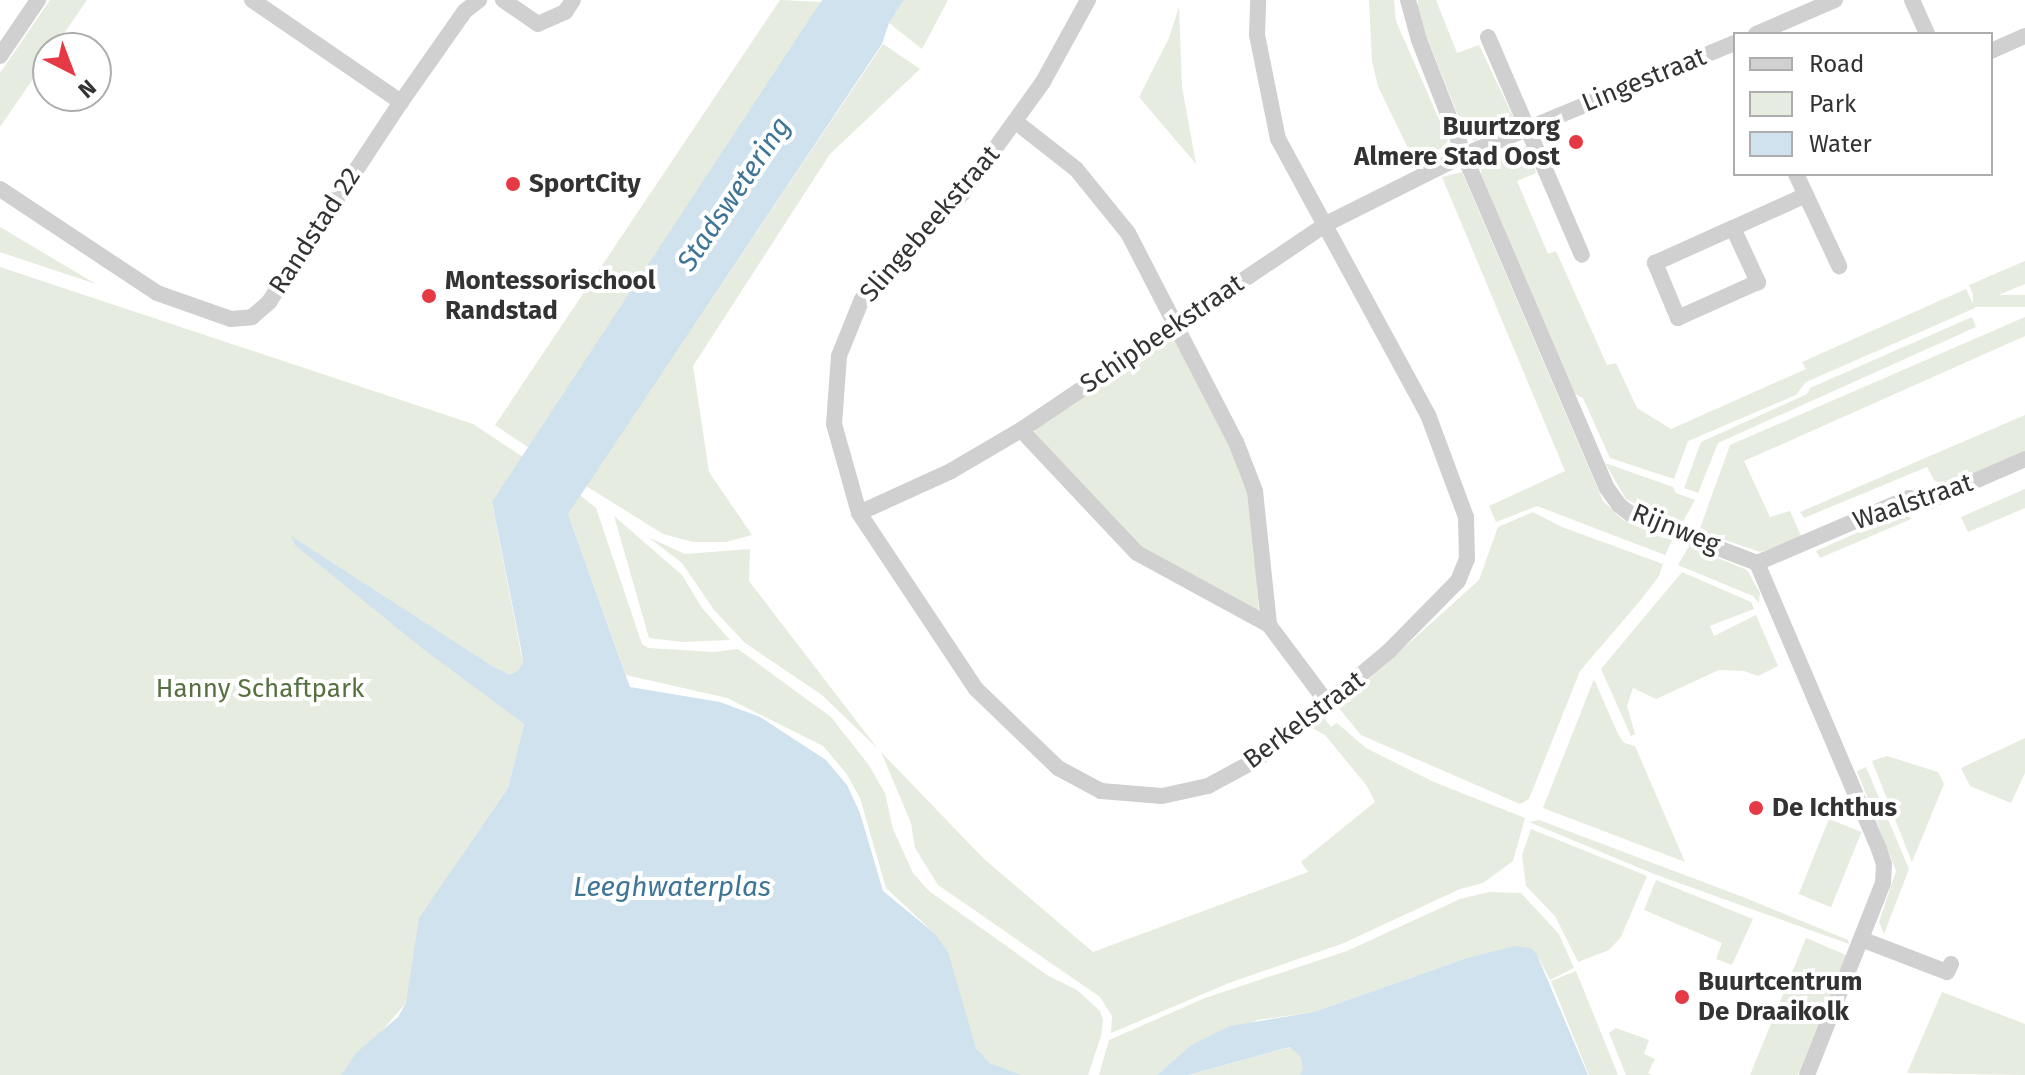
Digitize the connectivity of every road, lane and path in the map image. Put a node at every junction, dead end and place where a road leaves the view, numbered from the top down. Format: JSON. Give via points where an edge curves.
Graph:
{"nodes":[{"id":1,"x":38,"y":0,"type":"edge"},
{"id":2,"x":252,"y":0,"type":"edge"},
{"id":3,"x":479,"y":0,"type":"edge"},
{"id":4,"x":503,"y":0,"type":"edge"},
{"id":5,"x":573,"y":0,"type":"edge"},
{"id":6,"x":1088,"y":0,"type":"edge"},
{"id":7,"x":1258,"y":0,"type":"edge"},
{"id":8,"x":1408,"y":0,"type":"edge"},
{"id":9,"x":1835,"y":0,"type":"edge"},
{"id":10,"x":1912,"y":0,"type":"edge"},
{"id":11,"x":1761,"y":32,"type":"edge"},
{"id":12,"x":1926,"y":32,"type":"edge"},
{"id":13,"x":2025,"y":36,"type":"edge"},
{"id":14,"x":1488,"y":37,"type":"dead end"},
{"id":15,"x":1733,"y":46,"type":"edge"},
{"id":16,"x":1993,"y":50,"type":"edge"},
{"id":17,"x":0,"y":56,"type":"edge"},
{"id":18,"x":401,"y":102,"type":"junction"},
{"id":19,"x":1016,"y":122,"type":"junction"},
{"id":20,"x":1529,"y":128,"type":"junction"},
{"id":21,"x":1464,"y":155,"type":"junction"},
{"id":22,"x":1797,"y":176,"type":"edge"},
{"id":23,"x":0,"y":189,"type":"edge"},
{"id":24,"x":1806,"y":195,"type":"junction"},
{"id":25,"x":1326,"y":224,"type":"junction"},
{"id":26,"x":1733,"y":228,"type":"junction"},
{"id":27,"x":1582,"y":255,"type":"dead end"},
{"id":28,"x":1839,"y":266,"type":"dead end"},
{"id":29,"x":1176,"y":324,"type":"junction"},
{"id":30,"x":1021,"y":430,"type":"junction"},
{"id":31,"x":2025,"y":459,"type":"edge"},
{"id":32,"x":859,"y":513,"type":"junction"},
{"id":33,"x":1757,"y":563,"type":"junction"},
{"id":34,"x":1269,"y":625,"type":"junction"},
{"id":35,"x":1328,"y":704,"type":"junction"},
{"id":36,"x":1861,"y":939,"type":"junction"},
{"id":37,"x":1951,"y":964,"type":"dead end"},
{"id":38,"x":1807,"y":1075,"type":"edge"}],
"edges":[{"from":1,"to":17,"type":"street"},
{"from":2,"to":18,"type":"street"},
{"from":3,"to":18,"type":"street","name":"Randstad 22","via":[[465,11]]},
{"from":4,"to":5,"type":"street","via":[[538,24],[565,12]]},
{"from":6,"to":19,"type":"street","name":"Slingebeekstraat"},
{"from":7,"to":25,"type":"street","via":[[1257,35],[1273,124]]},
{"from":8,"to":21,"type":"street","name":"Rijnweg"},
{"from":9,"to":11,"type":"street"},
{"from":10,"to":12,"type":"street"},
{"from":13,"to":16,"type":"street"},
{"from":14,"to":20,"type":"street"},
{"from":15,"to":20,"type":"street","name":"Lingestraat"},
{"from":18,"to":23,"type":"street","name":"Randstad 22","via":[[269,302],[252,317],[231,319],[157,293]]},
{"from":19,"to":29,"type":"street","via":[[1076,169],[1112,212]]},
{"from":19,"to":32,"type":"street","name":"Slingebeekstraat","via":[[948,212],[862,299],[849,327],[835,377],[834,424]]},
{"from":20,"to":21,"type":"street","name":"Lingestraat"},
{"from":20,"to":27,"type":"street"},
{"from":21,"to":25,"type":"street","name":"Schipbeekstraat"},
{"from":21,"to":33,"type":"street","name":"Rijnweg","via":[[1612,496],[1641,519]]},
{"from":22,"to":24,"type":"street"},
{"from":24,"to":26,"type":"street"},
{"from":24,"to":28,"type":"street"},
{"from":25,"to":29,"type":"street","name":"Schipbeekstraat"},
{"from":25,"to":35,"type":"street","name":"Berkelstraat","via":[[1428,415],[1468,532],[1458,581]]},
{"from":26,"to":26,"type":"street","via":[[1655,263],[1678,318],[1758,282]]},
{"from":29,"to":30,"type":"street","name":"Schipbeekstraat"},
{"from":29,"to":34,"type":"street","via":[[1252,477]]},
{"from":30,"to":32,"type":"street","name":"Schipbeekstraat","via":[[951,471]]},
{"from":30,"to":34,"type":"street","via":[[1137,553]]},
{"from":31,"to":33,"type":"street","name":"Waalstraat","via":[[1929,501],[1909,498]]},
{"from":32,"to":35,"type":"street","name":"Berkelstraat","via":[[976,689],[1058,768],[1101,791],[1162,796],[1208,786],[1254,761]]},
{"from":33,"to":36,"type":"street","via":[[1884,864],[1883,883]]},
{"from":34,"to":35,"type":"street"},
{"from":36,"to":37,"type":"street","via":[[1947,972]]},
{"from":36,"to":38,"type":"street"}]}
